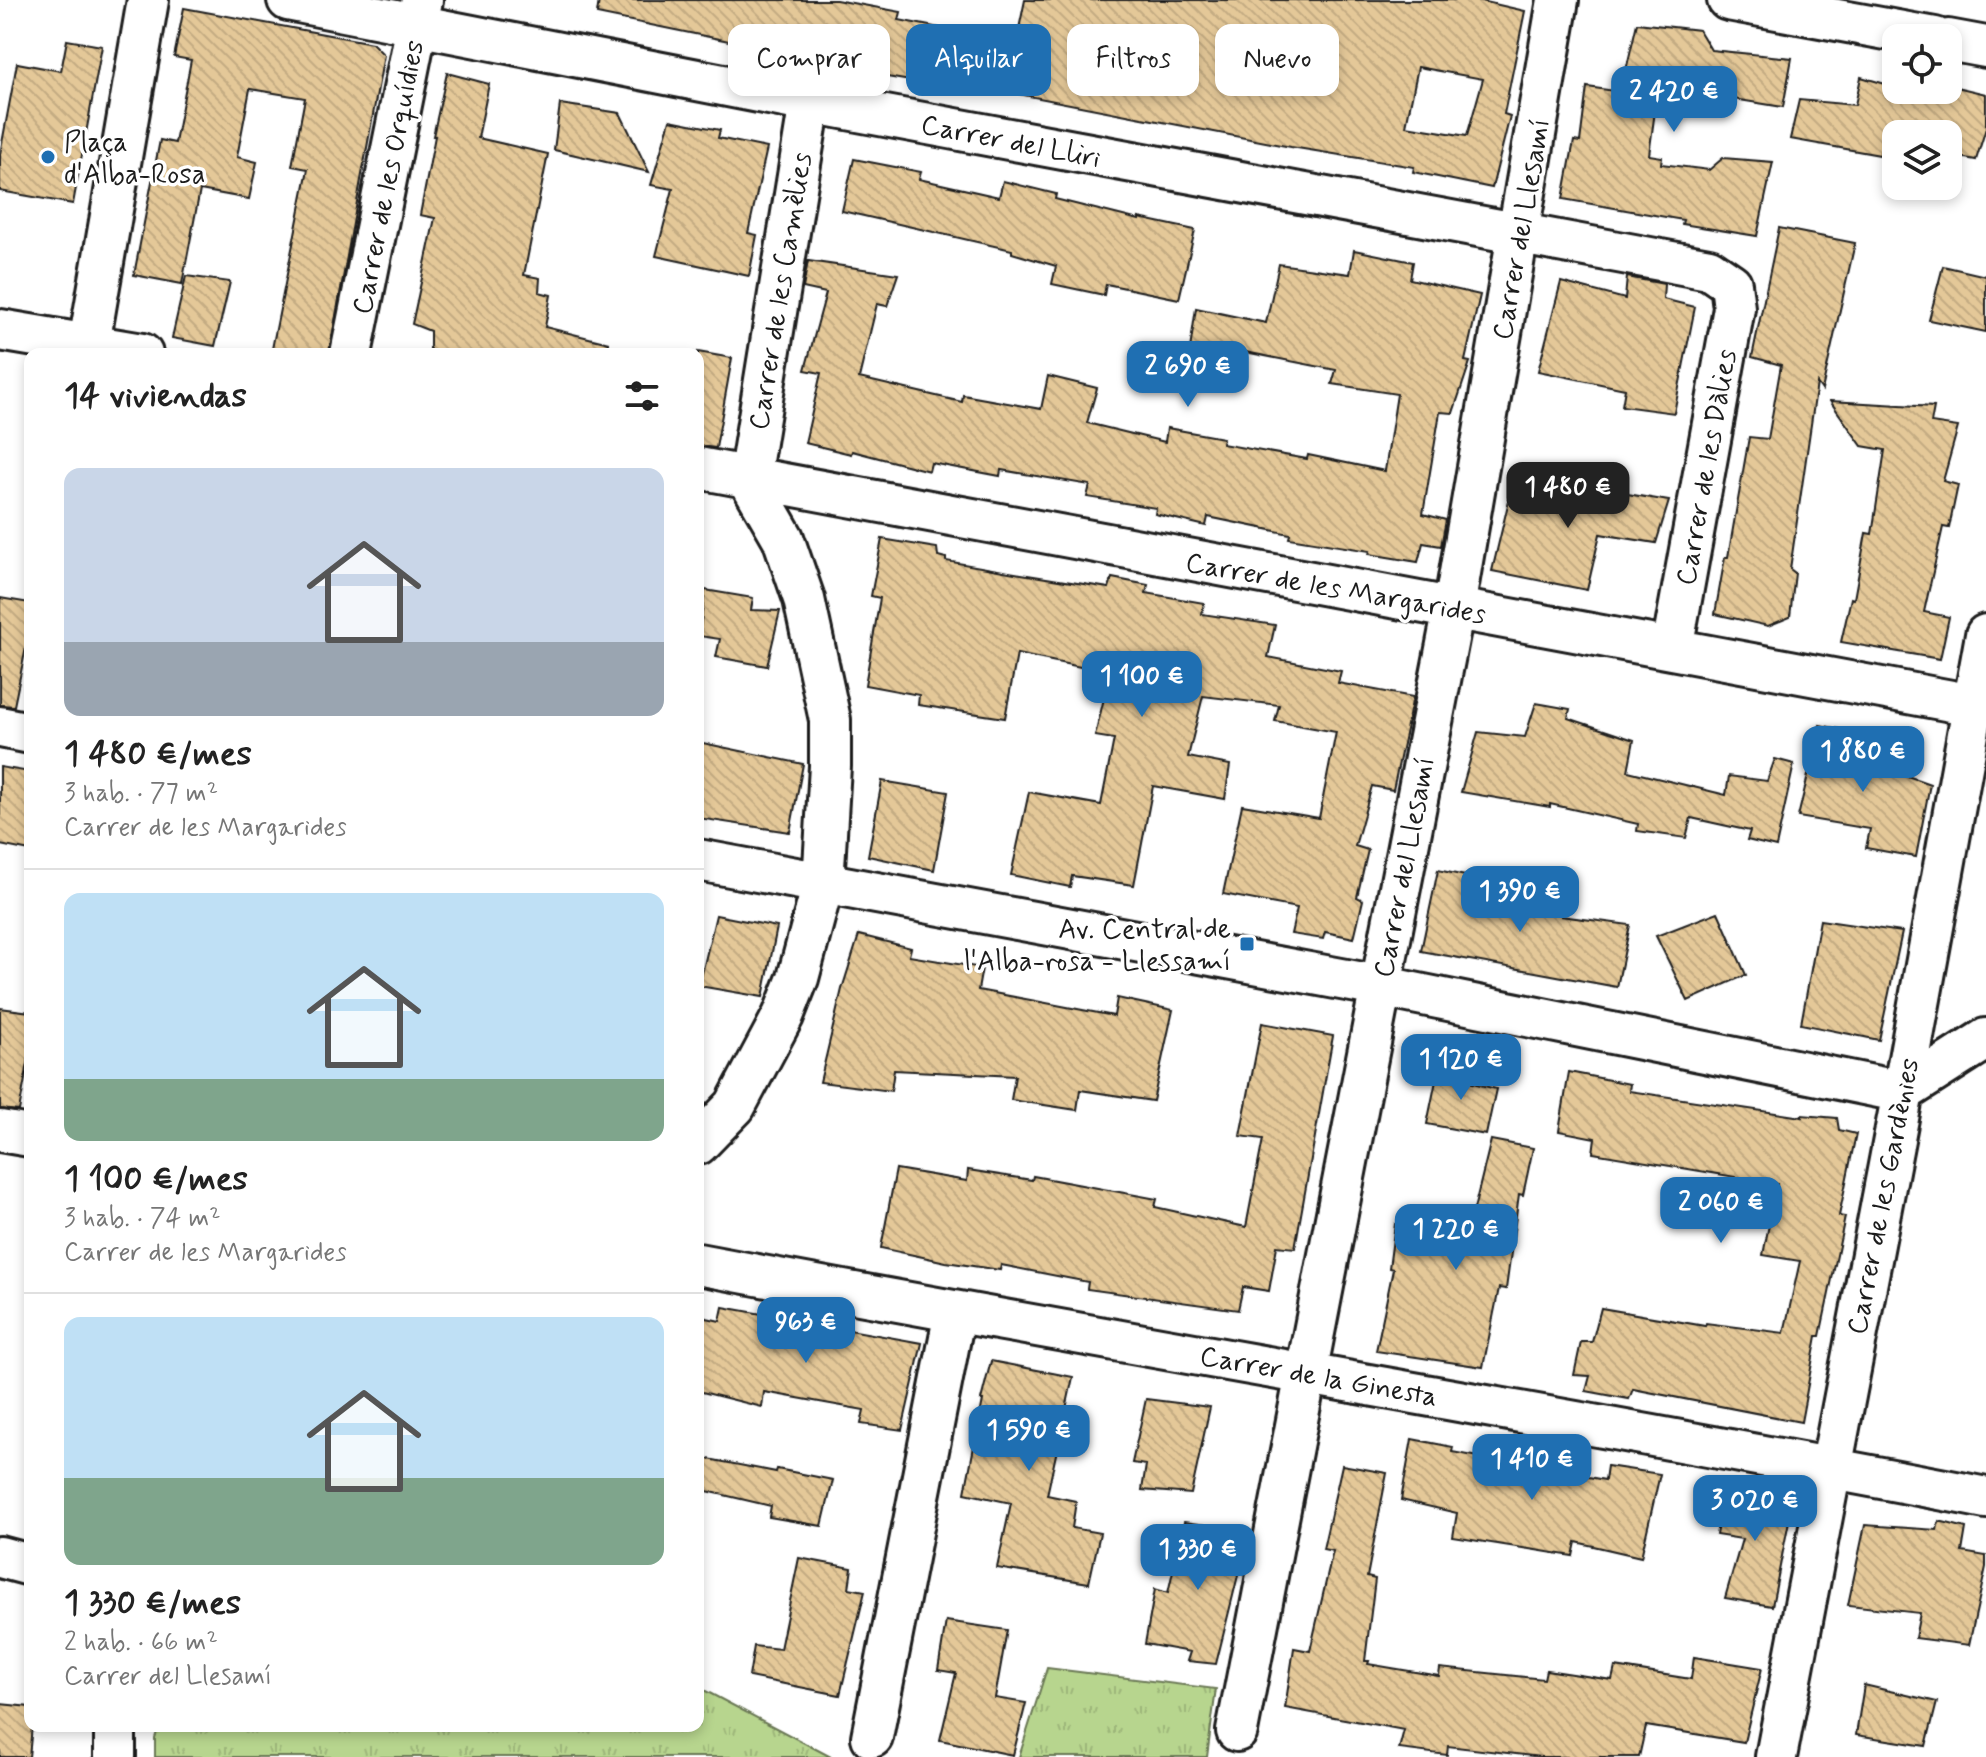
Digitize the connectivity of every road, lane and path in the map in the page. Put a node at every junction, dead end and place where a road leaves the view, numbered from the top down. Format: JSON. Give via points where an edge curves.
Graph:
{"nodes":[{"id":1,"x":148,"y":0,"type":"edge"},
{"id":2,"x":288,"y":0,"type":"edge"},
{"id":3,"x":1558,"y":0,"type":"edge"},
{"id":4,"x":1728,"y":0,"type":"edge"},
{"id":5,"x":420,"y":12,"type":"edge"},
{"id":6,"x":1882,"y":28,"type":"edge"},
{"id":7,"x":1962,"y":43,"type":"edge"},
{"id":8,"x":1986,"y":47,"type":"edge"},
{"id":9,"x":810,"y":102,"type":"junction"},
{"id":10,"x":1520,"y":235,"type":"junction"},
{"id":11,"x":1731,"y":284,"type":"joint"},
{"id":12,"x":0,"y":330,"type":"edge"},
{"id":13,"x":89,"y":344,"type":"junction"},
{"id":14,"x":110,"y":348,"type":"edge"},
{"id":15,"x":352,"y":348,"type":"edge"},
{"id":16,"x":704,"y":469,"type":"edge"},
{"id":17,"x":749,"y":479,"type":"junction"},
{"id":18,"x":1454,"y":608,"type":"junction"},
{"id":19,"x":1986,"y":635,"type":"edge"},
{"id":20,"x":1672,"y":649,"type":"junction"},
{"id":21,"x":1979,"y":687,"type":"edge"},
{"id":22,"x":0,"y":727,"type":"edge"},
{"id":23,"x":24,"y":732,"type":"edge"},
{"id":24,"x":704,"y":861,"type":"edge"},
{"id":25,"x":823,"y":884,"type":"junction"},
{"id":26,"x":1379,"y":986,"type":"junction"},
{"id":27,"x":1986,"y":1039,"type":"edge"},
{"id":28,"x":1903,"y":1092,"type":"junction"},
{"id":29,"x":0,"y":1131,"type":"edge"},
{"id":30,"x":24,"y":1135,"type":"edge"},
{"id":31,"x":704,"y":1138,"type":"edge"},
{"id":32,"x":704,"y":1265,"type":"edge"},
{"id":33,"x":955,"y":1312,"type":"junction"},
{"id":34,"x":1305,"y":1372,"type":"junction"},
{"id":35,"x":1832,"y":1469,"type":"junction"},
{"id":36,"x":1986,"y":1498,"type":"edge"},
{"id":37,"x":0,"y":1557,"type":"edge"},
{"id":38,"x":24,"y":1563,"type":"edge"},
{"id":39,"x":1237,"y":1731,"type":"dead end"},
{"id":40,"x":115,"y":1732,"type":"edge"},
{"id":41,"x":872,"y":1737,"type":"dead end"},
{"id":42,"x":115,"y":1757,"type":"edge"},
{"id":43,"x":1776,"y":1757,"type":"edge"}],
"edges":[{"from":1,"to":13,"type":"street"},
{"from":2,"to":5,"type":"street","name":"Carrer del Lliri"},
{"from":3,"to":10,"type":"street","name":"Carrer del Llesamí"},
{"from":4,"to":6,"type":"street"},
{"from":5,"to":9,"type":"street","name":"Carrer del Lliri"},
{"from":5,"to":15,"type":"street","name":"Carrer de les Orquídies"},
{"from":7,"to":8,"type":"street"},
{"from":9,"to":10,"type":"street","name":"Carrer del Lliri"},
{"from":9,"to":17,"type":"street","name":"Carrer de les Camèlies"},
{"from":10,"to":11,"type":"street","name":"Carrer del Lliri","via":[[1709,269]]},
{"from":10,"to":18,"type":"street","name":"Carrer del Llesamí"},
{"from":11,"to":20,"type":"street","name":"Carrer de les Dàlies","via":[[1734,308]]},
{"from":12,"to":13,"type":"street"},
{"from":13,"to":14,"type":"street"},
{"from":16,"to":17,"type":"street","name":"Carrer de les Margarides"},
{"from":17,"to":18,"type":"street","name":"Carrer de les Margarides"},
{"from":17,"to":25,"type":"street","via":[[783,538],[804,599],[830,720]]},
{"from":18,"to":20,"type":"street","name":"Carrer de les Margarides"},
{"from":18,"to":26,"type":"street","name":"Carrer del Llesamí"},
{"from":19,"to":21,"type":"street","name":"Carrer de les Gardènies"},
{"from":20,"to":21,"type":"street","name":"Carrer de les Margarides"},
{"from":21,"to":28,"type":"street","name":"Carrer de les Gardènies"},
{"from":22,"to":23,"type":"street"},
{"from":24,"to":25,"type":"street"},
{"from":25,"to":26,"type":"street"},
{"from":25,"to":31,"type":"street","via":[[783,1016],[735,1106]]},
{"from":26,"to":28,"type":"street"},
{"from":26,"to":34,"type":"street","name":"Carrer del Llesamí"},
{"from":27,"to":28,"type":"street"},
{"from":28,"to":35,"type":"street","name":"Carrer de les Gardènies"},
{"from":29,"to":30,"type":"street"},
{"from":32,"to":33,"type":"street","name":"Carrer de la Ginesta"},
{"from":33,"to":34,"type":"street","name":"Carrer de la Ginesta"},
{"from":33,"to":41,"type":"street"},
{"from":34,"to":35,"type":"street","name":"Carrer de la Ginesta"},
{"from":34,"to":39,"type":"street","name":"Carrer del Llesamí"},
{"from":35,"to":36,"type":"street","name":"Carrer de la Ginesta"},
{"from":35,"to":43,"type":"street","name":"Carrer de les Gardènies"},
{"from":37,"to":38,"type":"street"},
{"from":40,"to":42,"type":"street"}]}
